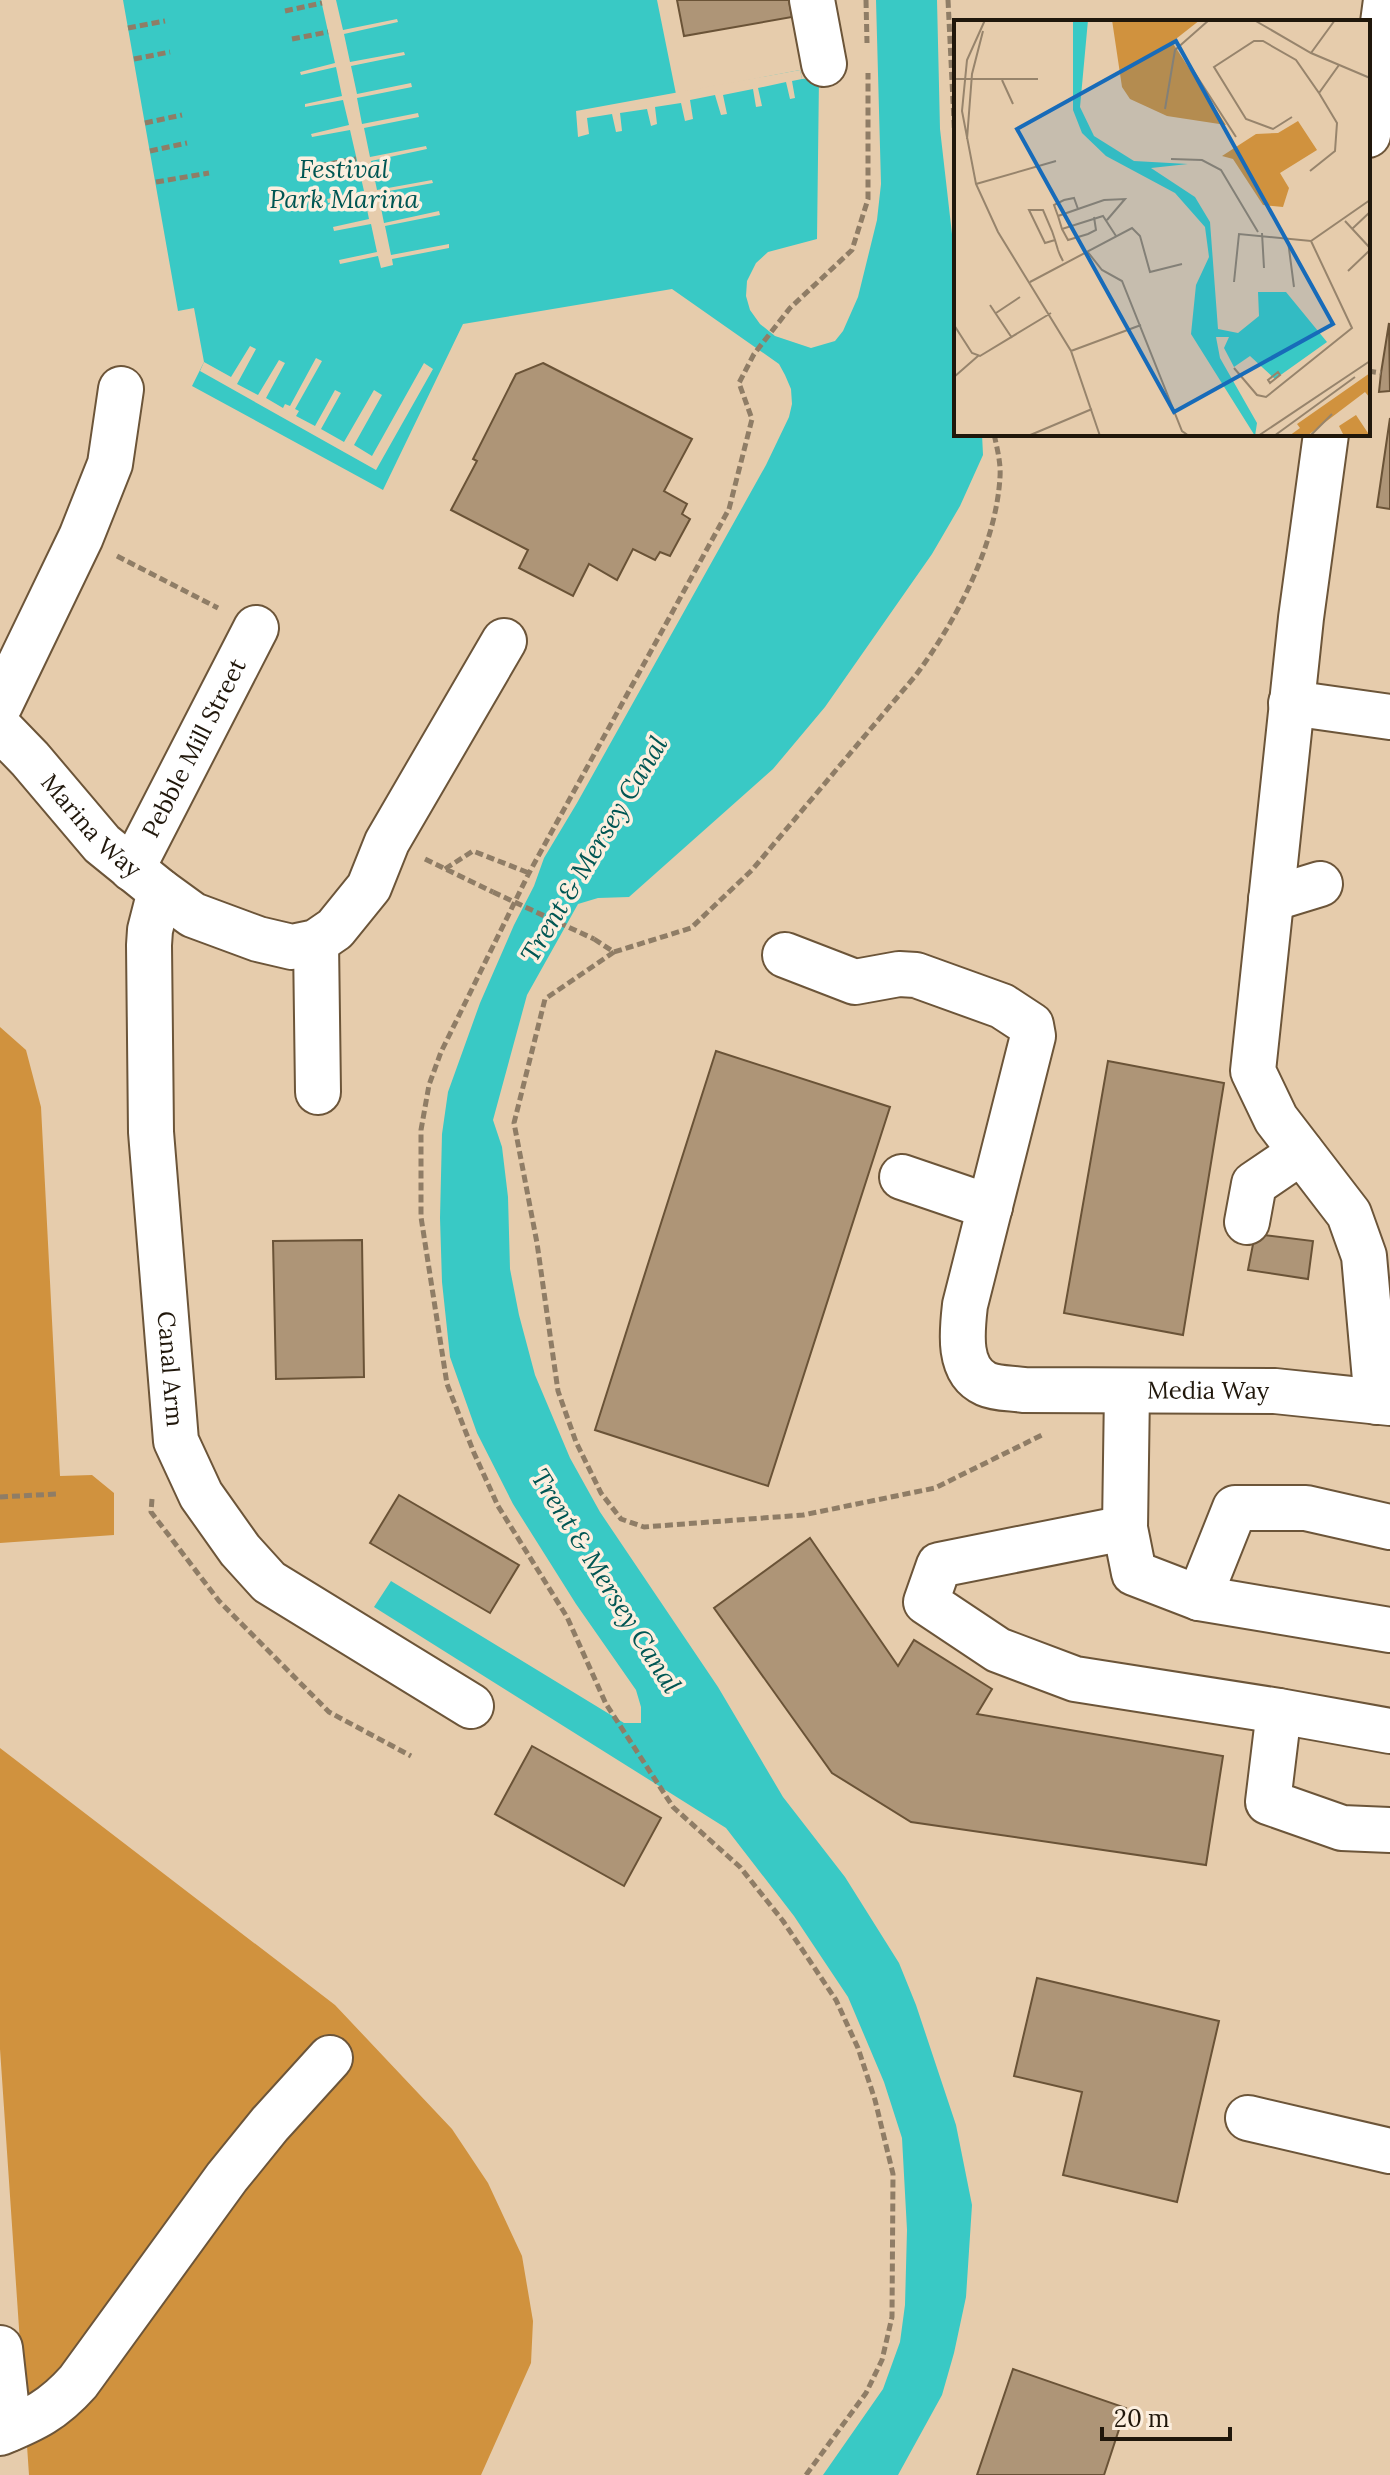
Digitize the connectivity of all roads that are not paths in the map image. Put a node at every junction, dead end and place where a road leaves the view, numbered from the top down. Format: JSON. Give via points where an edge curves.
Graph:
{"nodes":[{"id":1,"x":812,"y":0,"type":"edge"},
{"id":2,"x":1386,"y":0,"type":"edge"},
{"id":3,"x":824,"y":64,"type":"dead end"},
{"id":4,"x":1370,"y":120,"type":"edge"},
{"id":5,"x":121,"y":389,"type":"dead end"},
{"id":6,"x":1326,"y":436,"type":"edge"},
{"id":7,"x":256,"y":628,"type":"road end"},
{"id":8,"x":504,"y":641,"type":"dead end"},
{"id":9,"x":1291,"y":703,"type":"junction"},
{"id":10,"x":0,"y":705,"type":"edge"},
{"id":11,"x":1390,"y":717,"type":"edge"},
{"id":12,"x":0,"y":728,"type":"edge"},
{"id":13,"x":1320,"y":884,"type":"dead end"},
{"id":14,"x":162,"y":892,"type":"junction"},
{"id":15,"x":1271,"y":899,"type":"junction"},
{"id":16,"x":316,"y":942,"type":"junction"},
{"id":17,"x":785,"y":955,"type":"dead end"},
{"id":18,"x":318,"y":1092,"type":"dead end"},
{"id":19,"x":1301,"y":1152,"type":"junction"},
{"id":20,"x":902,"y":1177,"type":"dead end"},
{"id":21,"x":990,"y":1207,"type":"junction"},
{"id":22,"x":1247,"y":1222,"type":"dead end"},
{"id":23,"x":1127,"y":1391,"type":"junction"},
{"id":24,"x":1384,"y":1402,"type":"edge"},
{"id":25,"x":1390,"y":1527,"type":"edge"},
{"id":26,"x":1125,"y":1528,"type":"junction"},
{"id":27,"x":1199,"y":1598,"type":"junction"},
{"id":28,"x":1390,"y":1630,"type":"edge"},
{"id":29,"x":471,"y":1706,"type":"dead end"},
{"id":30,"x":1279,"y":1711,"type":"junction"},
{"id":31,"x":1390,"y":1731,"type":"edge"},
{"id":32,"x":1390,"y":1830,"type":"edge"},
{"id":33,"x":330,"y":2058,"type":"dead end"},
{"id":34,"x":1248,"y":2118,"type":"dead end"},
{"id":35,"x":1390,"y":2151,"type":"edge"},
{"id":36,"x":0,"y":2348,"type":"edge"},
{"id":37,"x":4,"y":2431,"type":"edge"}],
"edges":[{"from":1,"to":3,"type":"street"},
{"from":2,"to":4,"type":"street"},
{"from":5,"to":10,"type":"street","via":[[110,464]]},
{"from":6,"to":9,"type":"street"},
{"from":7,"to":14,"type":"street","name":"Pebble Mill Street"},
{"from":8,"to":16,"type":"street","via":[[387,842],[369,887],[335,929]]},
{"from":9,"to":11,"type":"street"},
{"from":9,"to":15,"type":"street"},
{"from":12,"to":14,"type":"street","name":"Marina Way","via":[[102,844]]},
{"from":13,"to":15,"type":"street"},
{"from":14,"to":16,"type":"street","name":"Marina Way","via":[[258,939],[292,947]]},
{"from":14,"to":29,"type":"street","name":"Canal Arm","via":[[149,945],[151,1132],[176,1441],[201,1495],[269,1582]]},
{"from":15,"to":19,"type":"street","via":[[1253,1071],[1276,1119]]},
{"from":16,"to":18,"type":"street"},
{"from":17,"to":21,"type":"street","name":"Media Way","via":[[855,982],[916,975],[1002,1006],[1031,1025],[1033,1036]]},
{"from":19,"to":22,"type":"street","via":[[1254,1184]]},
{"from":19,"to":24,"type":"street","via":[[1349,1214],[1364,1256]]},
{"from":20,"to":21,"type":"street"},
{"from":21,"to":23,"type":"street","name":"Media Way","via":[[961,1342],[972,1374],[987,1385]]},
{"from":23,"to":24,"type":"street","name":"Media Way","via":[[1275,1391]]},
{"from":23,"to":26,"type":"street"},
{"from":25,"to":27,"type":"street","via":[[1306,1508],[1235,1508]]},
{"from":26,"to":27,"type":"street","via":[[1134,1573]]},
{"from":26,"to":30,"type":"street","via":[[939,1565],[926,1602],[998,1650],[1075,1679]]},
{"from":27,"to":28,"type":"street"},
{"from":30,"to":31,"type":"street"},
{"from":30,"to":32,"type":"street","via":[[1268,1802],[1342,1828]]},
{"from":33,"to":37,"type":"street","via":[[227,2177],[78,2382],[42,2416]]},
{"from":34,"to":35,"type":"street"},
{"from":36,"to":37,"type":"street"}]}
